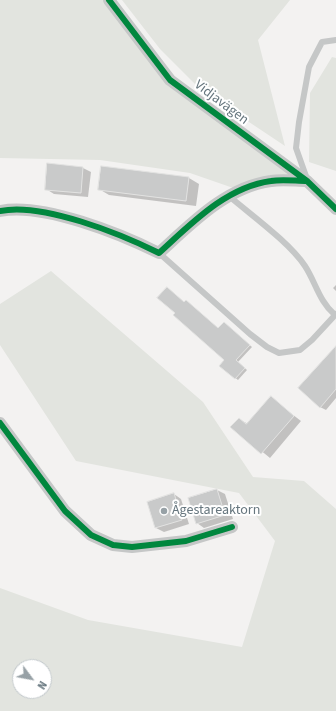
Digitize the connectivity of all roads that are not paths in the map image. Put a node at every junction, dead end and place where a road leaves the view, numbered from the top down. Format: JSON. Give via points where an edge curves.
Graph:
{"nodes":[{"id":1,"x":108,"y":0,"type":"edge"},
{"id":2,"x":336,"y":40,"type":"edge"},
{"id":3,"x":307,"y":181,"type":"junction"},
{"id":4,"x":229,"y":196,"type":"junction"},
{"id":5,"x":336,"y":209,"type":"edge"},
{"id":6,"x":0,"y":211,"type":"edge"},
{"id":7,"x":159,"y":253,"type":"junction"},
{"id":8,"x":336,"y":315,"type":"edge"},
{"id":9,"x":0,"y":423,"type":"edge"},
{"id":10,"x":232,"y":527,"type":"dead end"}],
"edges":[{"from":1,"to":3,"type":"street","name":"Vidjavägen","via":[[170,80]]},
{"from":2,"to":3,"type":"lane","via":[[322,42],[309,67],[296,148]]},
{"from":3,"to":4,"type":"street","via":[[271,181],[239,190]]},
{"from":3,"to":5,"type":"street","name":"Vidjavägen"},
{"from":4,"to":7,"type":"street","via":[[189,225]]},
{"from":4,"to":8,"type":"lane","via":[[280,239],[304,265],[325,306]]},
{"from":6,"to":7,"type":"street","via":[[22,208],[80,222],[126,237]]},
{"from":7,"to":8,"type":"lane","via":[[250,334],[279,353],[300,350]]},
{"from":9,"to":10,"type":"street","via":[[65,510],[91,535],[113,545],[132,547],[186,541]]}]}
